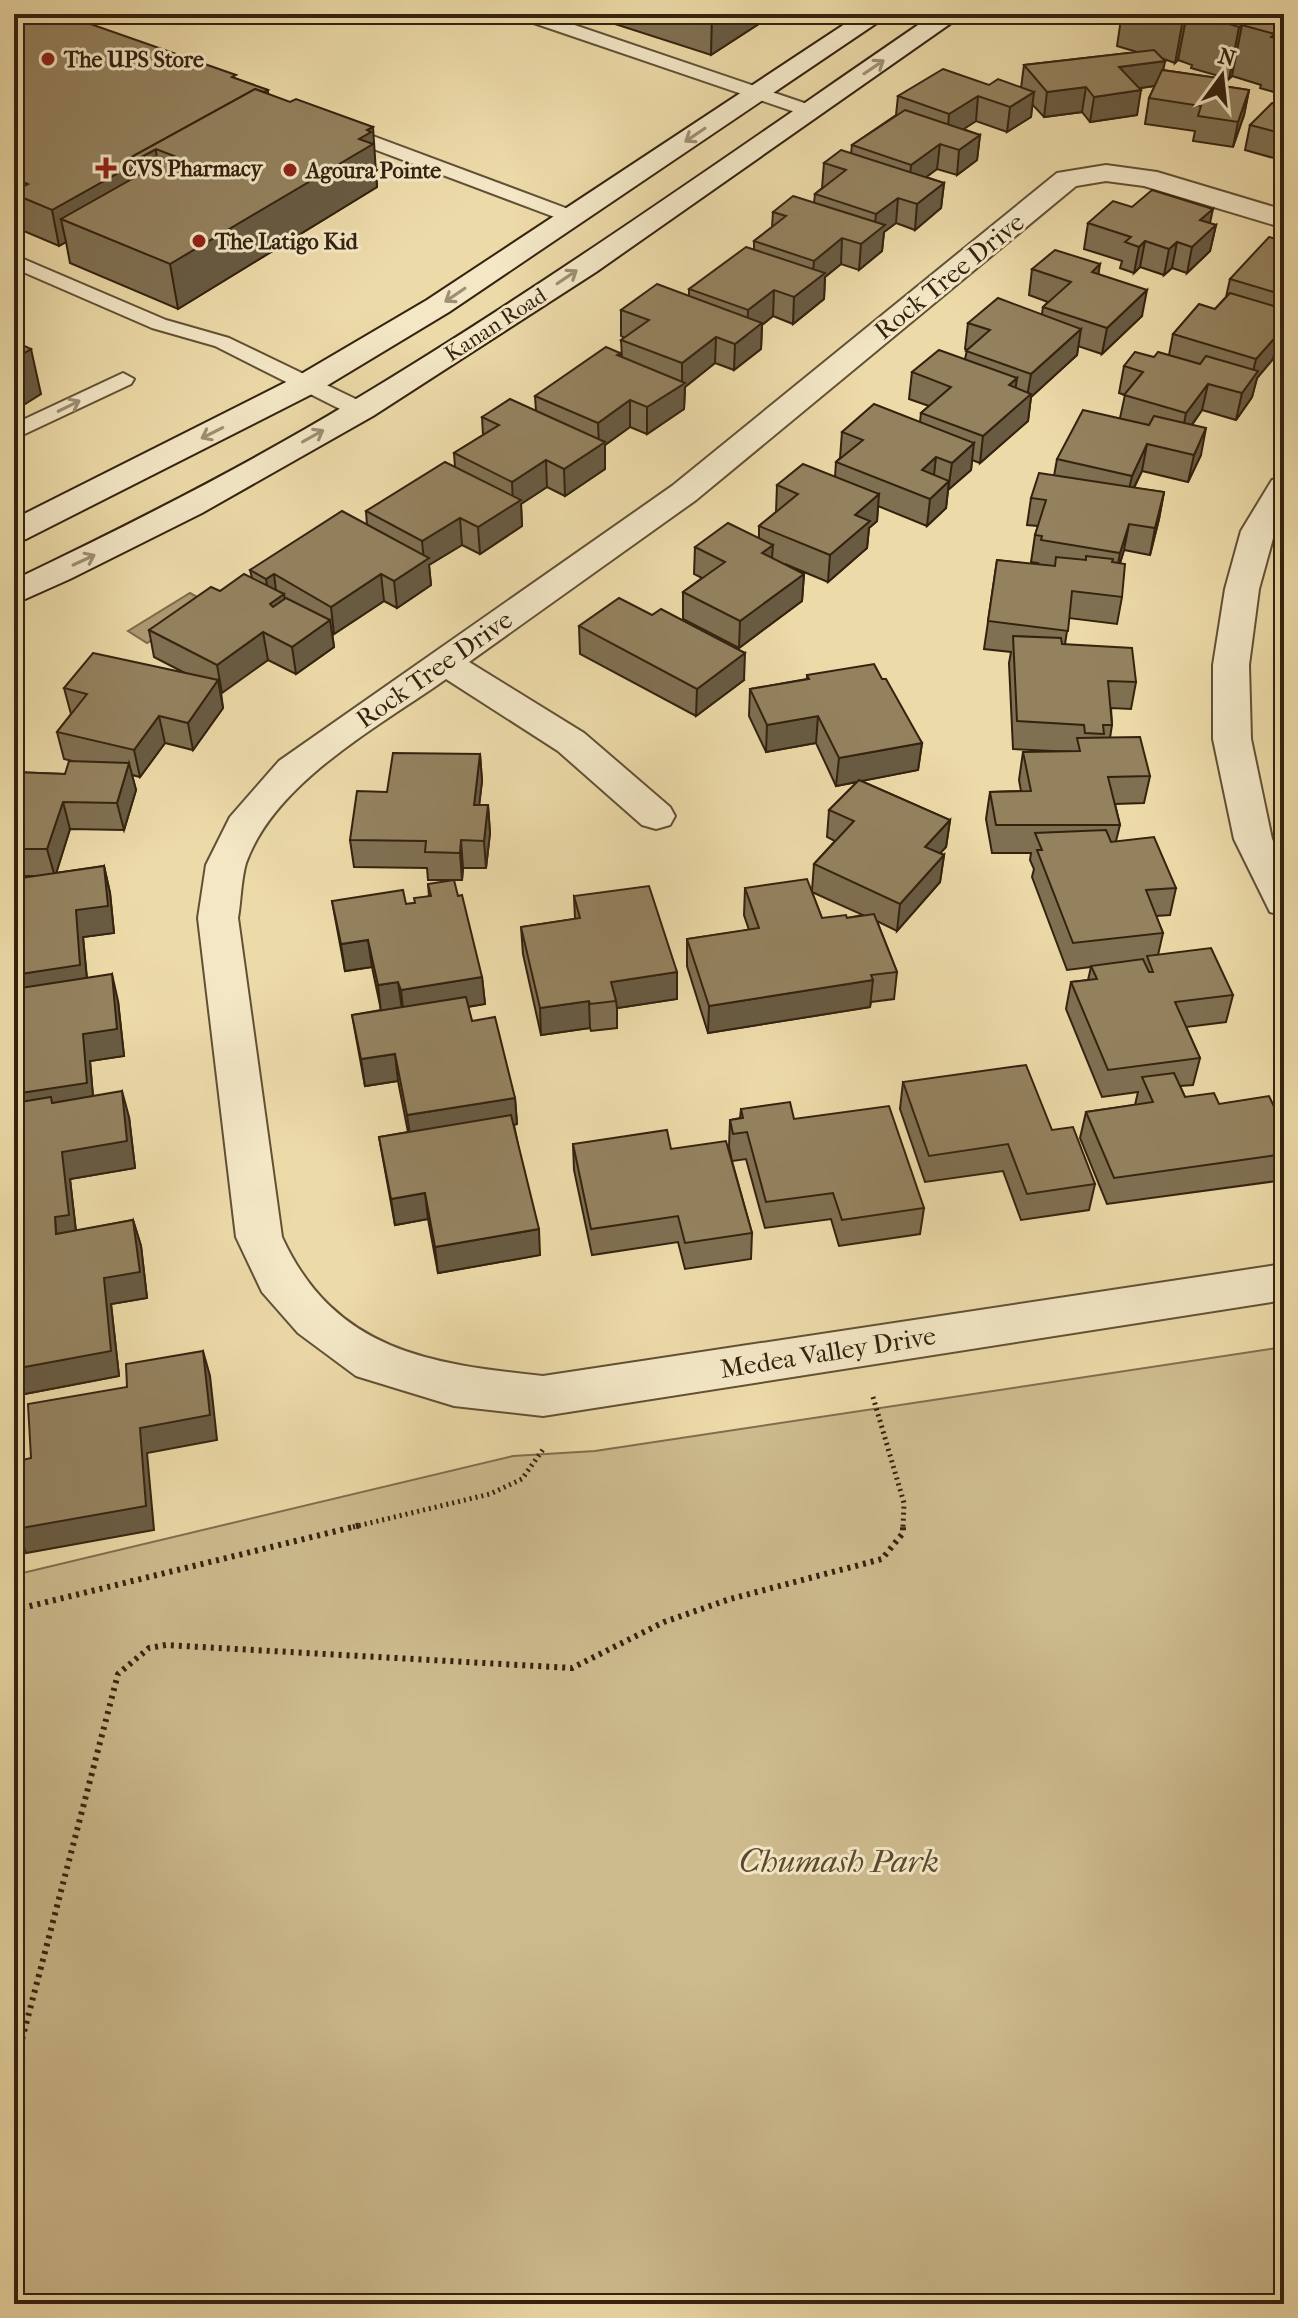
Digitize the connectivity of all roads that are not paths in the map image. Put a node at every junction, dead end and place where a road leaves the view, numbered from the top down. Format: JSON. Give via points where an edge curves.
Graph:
{"nodes":[{"id":1,"x":525,"y":14,"type":"edge"},
{"id":2,"x":877,"y":14,"type":"edge"},
{"id":3,"x":951,"y":14,"type":"edge"},
{"id":4,"x":760,"y":92,"type":"junction"},
{"id":5,"x":810,"y":111,"type":"junction"},
{"id":6,"x":315,"y":121,"type":"edge"},
{"id":7,"x":572,"y":217,"type":"junction"},
{"id":8,"x":1284,"y":219,"type":"edge"},
{"id":9,"x":14,"y":261,"type":"edge"},
{"id":10,"x":123,"y":379,"type":"dead end"},
{"id":11,"x":307,"y":384,"type":"junction"},
{"id":12,"x":360,"y":410,"type":"junction"},
{"id":13,"x":14,"y":432,"type":"edge"},
{"id":14,"x":1284,"y":487,"type":"edge"},
{"id":15,"x":14,"y":532,"type":"edge"},
{"id":16,"x":14,"y":593,"type":"edge"},
{"id":17,"x":443,"y":661,"type":"junction"},
{"id":18,"x":656,"y":816,"type":"dead end"},
{"id":19,"x":1284,"y":902,"type":"edge"},
{"id":20,"x":1284,"y":1282,"type":"edge"},
{"id":21,"x":373,"y":1362,"type":"joint"}],
"edges":[{"from":1,"to":4,"type":"lane"},
{"from":2,"to":4,"type":"street","name":"Kanan Road"},
{"from":5,"to":3,"type":"street","name":"Kanan Road","one_way":true},
{"from":4,"to":5,"type":"lane"},
{"from":4,"to":7,"type":"street","name":"Kanan Road","one_way":true},
{"from":12,"to":5,"type":"street","name":"Kanan Road","one_way":true,"via":[[502,322]]},
{"from":6,"to":7,"type":"lane"},
{"from":7,"to":11,"type":"street","name":"Kanan Road","one_way":true},
{"from":8,"to":17,"type":"street","name":"Rock Tree Drive","via":[[1147,178],[1106,173],[1067,179],[684,493]]},
{"from":9,"to":11,"type":"lane","via":[[159,324],[222,342]]},
{"from":13,"to":10,"type":"lane","one_way":true},
{"from":11,"to":12,"type":"lane"},
{"from":11,"to":15,"type":"street","name":"Kanan Road","one_way":true},
{"from":16,"to":12,"type":"street","name":"Kanan Road","one_way":true,"via":[[134,536]]},
{"from":14,"to":19,"type":"street","via":[[1258,531],[1242,589],[1231,665],[1232,739],[1253,839]]},
{"from":17,"to":18,"type":"street","via":[[571,742]]},
{"from":17,"to":21,"type":"street","name":"Rock Tree Drive","via":[[292,770],[249,817],[226,865],[218,918],[259,1237],[278,1279],[314,1320]]},
{"from":20,"to":21,"type":"street","name":"Medea Valley Drive","via":[[543,1396],[454,1386]]}]}
